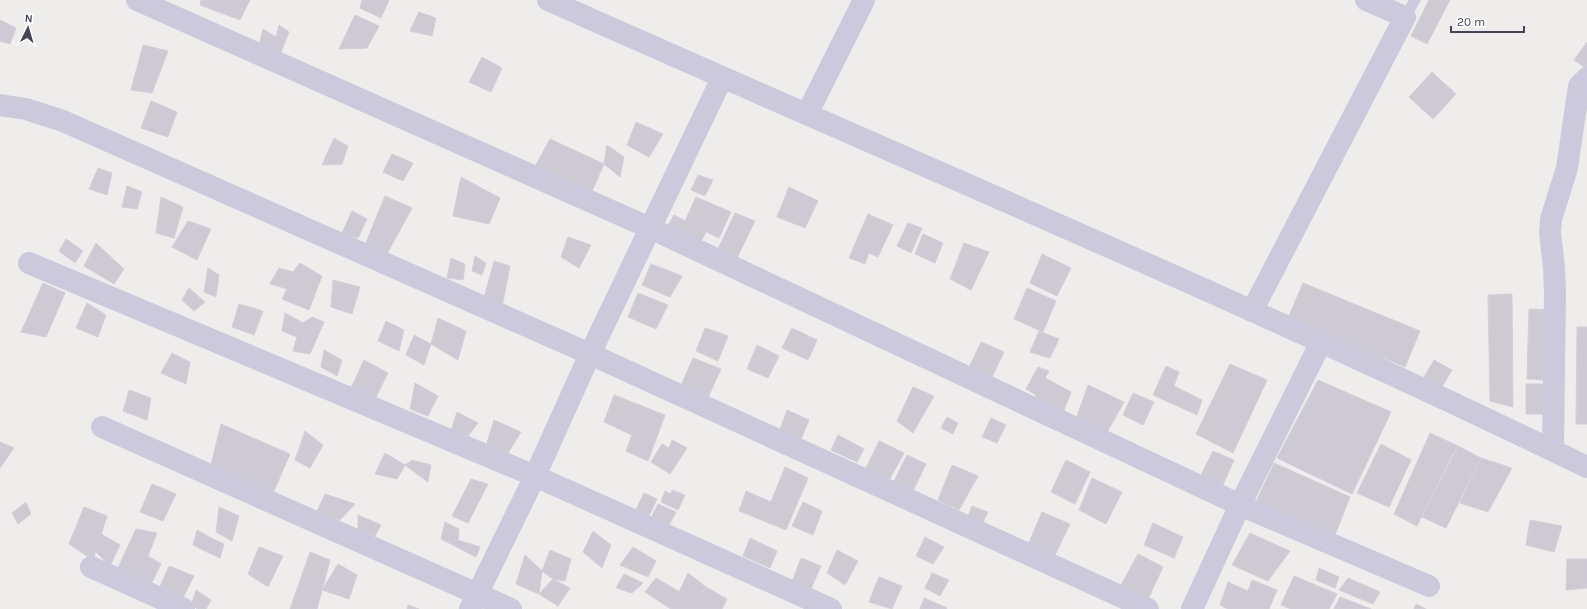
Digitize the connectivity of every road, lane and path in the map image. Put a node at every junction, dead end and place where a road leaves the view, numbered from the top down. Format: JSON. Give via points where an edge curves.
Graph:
{"nodes":[{"id":1,"x":137,"y":0,"type":"edge"},
{"id":2,"x":548,"y":0,"type":"edge"},
{"id":3,"x":864,"y":0,"type":"edge"},
{"id":4,"x":1366,"y":0,"type":"edge"},
{"id":5,"x":1410,"y":8,"type":"edge"},
{"id":6,"x":722,"y":78,"type":"junction"},
{"id":7,"x":1587,"y":78,"type":"edge"},
{"id":8,"x":0,"y":105,"type":"edge"},
{"id":9,"x":806,"y":114,"type":"junction"},
{"id":10,"x":650,"y":228,"type":"junction"},
{"id":11,"x":29,"y":263,"type":"dead end"},
{"id":12,"x":1252,"y":311,"type":"junction"},
{"id":13,"x":1321,"y":342,"type":"junction"},
{"id":14,"x":590,"y":354,"type":"junction"},
{"id":15,"x":102,"y":427,"type":"dead end"},
{"id":16,"x":1553,"y":450,"type":"junction"},
{"id":17,"x":1587,"y":467,"type":"edge"},
{"id":18,"x":535,"y":476,"type":"junction"},
{"id":19,"x":1240,"y":506,"type":"junction"},
{"id":20,"x":91,"y":567,"type":"dead end"},
{"id":21,"x":1429,"y":586,"type":"dead end"},
{"id":22,"x":473,"y":601,"type":"edge"},
{"id":23,"x":184,"y":609,"type":"edge"},
{"id":24,"x":511,"y":609,"type":"edge"},
{"id":25,"x":831,"y":609,"type":"edge"},
{"id":26,"x":1148,"y":609,"type":"edge"},
{"id":27,"x":1192,"y":609,"type":"edge"}],
"edges":[{"from":1,"to":10,"type":"street"},
{"from":2,"to":6,"type":"street"},
{"from":3,"to":9,"type":"street"},
{"from":4,"to":5,"type":"street"},
{"from":5,"to":12,"type":"street"},
{"from":6,"to":9,"type":"street"},
{"from":6,"to":10,"type":"street"},
{"from":7,"to":16,"type":"street","via":[[1579,86],[1567,168],[1551,218],[1555,292]]},
{"from":8,"to":14,"type":"street","via":[[26,109],[63,121]]},
{"from":9,"to":12,"type":"street"},
{"from":10,"to":14,"type":"street"},
{"from":10,"to":19,"type":"street"},
{"from":11,"to":18,"type":"street"},
{"from":12,"to":13,"type":"street"},
{"from":13,"to":16,"type":"street"},
{"from":13,"to":19,"type":"street"},
{"from":14,"to":18,"type":"street"},
{"from":14,"to":26,"type":"street"},
{"from":15,"to":22,"type":"street"},
{"from":16,"to":17,"type":"street"},
{"from":18,"to":22,"type":"street"},
{"from":18,"to":25,"type":"street"},
{"from":19,"to":21,"type":"street"},
{"from":19,"to":27,"type":"street"},
{"from":20,"to":23,"type":"street"},
{"from":22,"to":24,"type":"street"}]}
